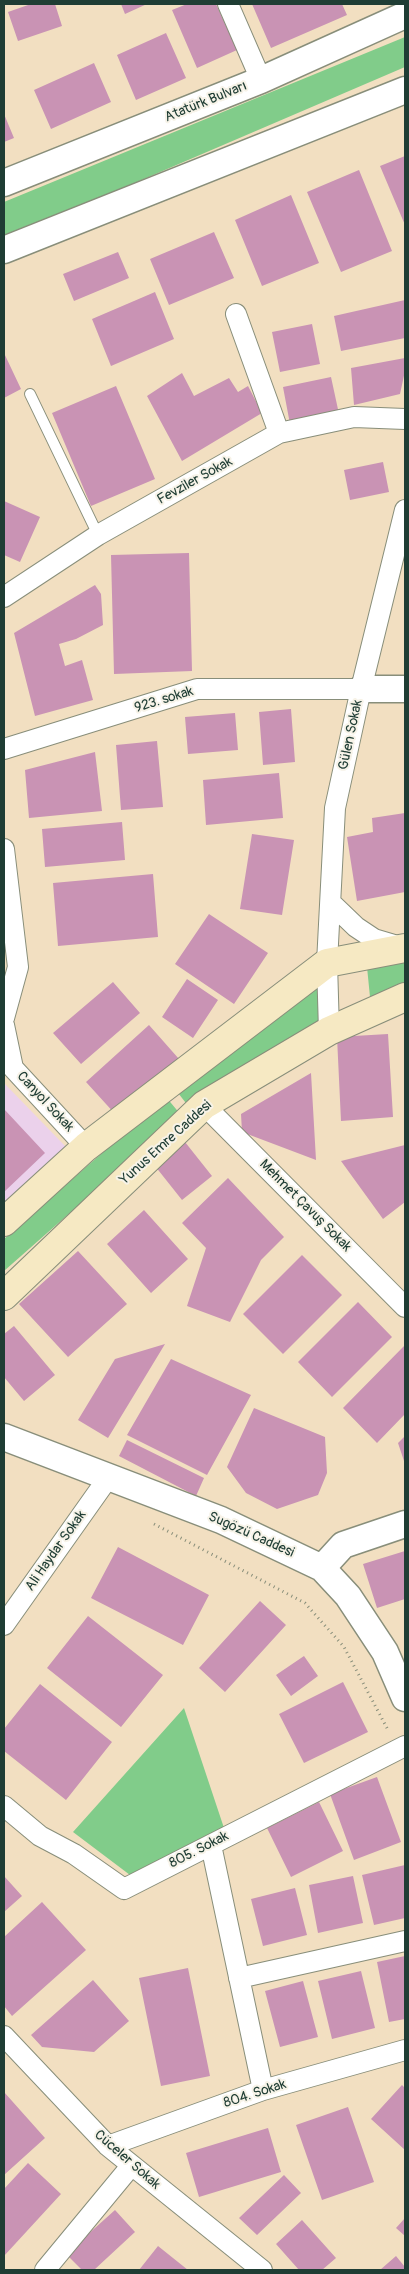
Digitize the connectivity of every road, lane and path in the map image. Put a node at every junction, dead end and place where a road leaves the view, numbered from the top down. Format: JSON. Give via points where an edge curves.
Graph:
{"nodes":[{"id":1,"x":228,"y":4,"type":"edge"},
{"id":2,"x":405,"y":15,"type":"edge"},
{"id":3,"x":261,"y":80,"type":"junction"},
{"id":4,"x":405,"y":90,"type":"edge"},
{"id":5,"x":4,"y":183,"type":"edge"},
{"id":6,"x":4,"y":250,"type":"edge"},
{"id":7,"x":236,"y":314,"type":"dead end"},
{"id":8,"x":30,"y":394,"type":"dead end"},
{"id":9,"x":405,"y":419,"type":"edge"},
{"id":10,"x":279,"y":433,"type":"junction"},
{"id":11,"x":405,"y":510,"type":"edge"},
{"id":12,"x":98,"y":536,"type":"junction"},
{"id":13,"x":4,"y":597,"type":"edge"},
{"id":14,"x":405,"y":688,"type":"edge"},
{"id":15,"x":361,"y":689,"type":"junction"},
{"id":16,"x":4,"y":749,"type":"edge"},
{"id":17,"x":4,"y":849,"type":"edge"},
{"id":18,"x":330,"y":903,"type":"junction"},
{"id":19,"x":405,"y":948,"type":"edge"},
{"id":20,"x":327,"y":963,"type":"junction"},
{"id":21,"x":405,"y":997,"type":"edge"},
{"id":22,"x":4,"y":1018,"type":"edge"},
{"id":23,"x":4,"y":1025,"type":"edge"},
{"id":24,"x":329,"y":1031,"type":"junction"},
{"id":25,"x":204,"y":1105,"type":"junction"},
{"id":26,"x":86,"y":1147,"type":"junction"},
{"id":27,"x":4,"y":1222,"type":"edge"},
{"id":28,"x":4,"y":1296,"type":"edge"},
{"id":29,"x":405,"y":1307,"type":"edge"},
{"id":30,"x":4,"y":1417,"type":"edge"},
{"id":31,"x":4,"y":1437,"type":"edge"},
{"id":32,"x":33,"y":1450,"type":"junction"},
{"id":33,"x":108,"y":1478,"type":"junction"},
{"id":34,"x":149,"y":1521,"type":"dead end"},
{"id":35,"x":405,"y":1524,"type":"edge"},
{"id":36,"x":322,"y":1568,"type":"junction"},
{"id":37,"x":4,"y":1625,"type":"edge"},
{"id":38,"x":405,"y":1698,"type":"edge"},
{"id":39,"x":402,"y":1748,"type":"edge"},
{"id":40,"x":4,"y":1806,"type":"edge"},
{"id":41,"x":211,"y":1845,"type":"junction"},
{"id":42,"x":405,"y":1941,"type":"edge"},
{"id":43,"x":239,"y":1978,"type":"junction"},
{"id":44,"x":4,"y":2036,"type":"edge"},
{"id":45,"x":405,"y":2050,"type":"edge"},
{"id":46,"x":263,"y":2090,"type":"junction"},
{"id":47,"x":108,"y":2146,"type":"junction"},
{"id":48,"x":131,"y":2166,"type":"junction"},
{"id":49,"x":45,"y":2270,"type":"edge"},
{"id":50,"x":262,"y":2270,"type":"edge"}],
"edges":[{"from":1,"to":3,"type":"street"},
{"from":2,"to":3,"type":"street","name":"Atatürk Bulvarı"},
{"from":3,"to":5,"type":"street","name":"Atatürk Bulvarı"},
{"from":4,"to":6,"type":"street"},
{"from":7,"to":10,"type":"street"},
{"from":8,"to":12,"type":"lane"},
{"from":9,"to":10,"type":"street","name":"Fevziler Sokak","via":[[354,417]]},
{"from":10,"to":12,"type":"street","name":"Fevziler Sokak"},
{"from":11,"to":15,"type":"street","name":"Gülen Sokak"},
{"from":12,"to":13,"type":"street","name":"Fevziler Sokak"},
{"from":14,"to":15,"type":"street"},
{"from":15,"to":16,"type":"street","name":"923. sokak","via":[[197,689]]},
{"from":15,"to":18,"type":"street","name":"Gülen Sokak","via":[[335,808]]},
{"from":17,"to":22,"type":"street","via":[[18,967]]},
{"from":18,"to":19,"type":"street","via":[[374,939]]},
{"from":18,"to":20,"type":"street","name":"Gülen Sokak"},
{"from":19,"to":20,"type":"main road"},
{"from":20,"to":24,"type":"street","name":"Gülen Sokak"},
{"from":20,"to":26,"type":"main road"},
{"from":21,"to":24,"type":"main road","name":"Yunus Emre Caddesi"},
{"from":23,"to":26,"type":"street","name":"Canyol Sokak","via":[[13,1068]]},
{"from":24,"to":25,"type":"main road","name":"Yunus Emre Caddesi"},
{"from":25,"to":28,"type":"main road","name":"Yunus Emre Caddesi"},
{"from":25,"to":29,"type":"street","name":"Mehmet Çavuş Sokak"},
{"from":26,"to":27,"type":"main road"},
{"from":30,"to":32,"type":"street"},
{"from":31,"to":32,"type":"street","name":"Sugözü Caddesi"},
{"from":32,"to":33,"type":"street","name":"Sugözü Caddesi"},
{"from":33,"to":36,"type":"street","name":"Sugözü Caddesi","via":[[221,1520]]},
{"from":33,"to":37,"type":"street","name":"Ali Haydar Sokak"},
{"from":34,"to":39,"type":"path","via":[[305,1604],[344,1647]]},
{"from":35,"to":36,"type":"street","via":[[343,1545]]},
{"from":36,"to":38,"type":"street","name":"Sugözü Caddesi","via":[[348,1596],[385,1652]]},
{"from":39,"to":41,"type":"street","name":"805. Sokak"},
{"from":40,"to":41,"type":"street","name":"805. Sokak","via":[[40,1836],[74,1854],[124,1889]]},
{"from":41,"to":43,"type":"street"},
{"from":42,"to":43,"type":"street"},
{"from":43,"to":46,"type":"street"},
{"from":44,"to":47,"type":"street","name":"Cüceler Sokak"},
{"from":45,"to":46,"type":"street","name":"804. Sokak"},
{"from":46,"to":47,"type":"street","name":"804. Sokak"},
{"from":47,"to":48,"type":"street","name":"Cüceler Sokak"},
{"from":48,"to":49,"type":"street"},
{"from":48,"to":50,"type":"street","name":"Cüceler Sokak"}]}
